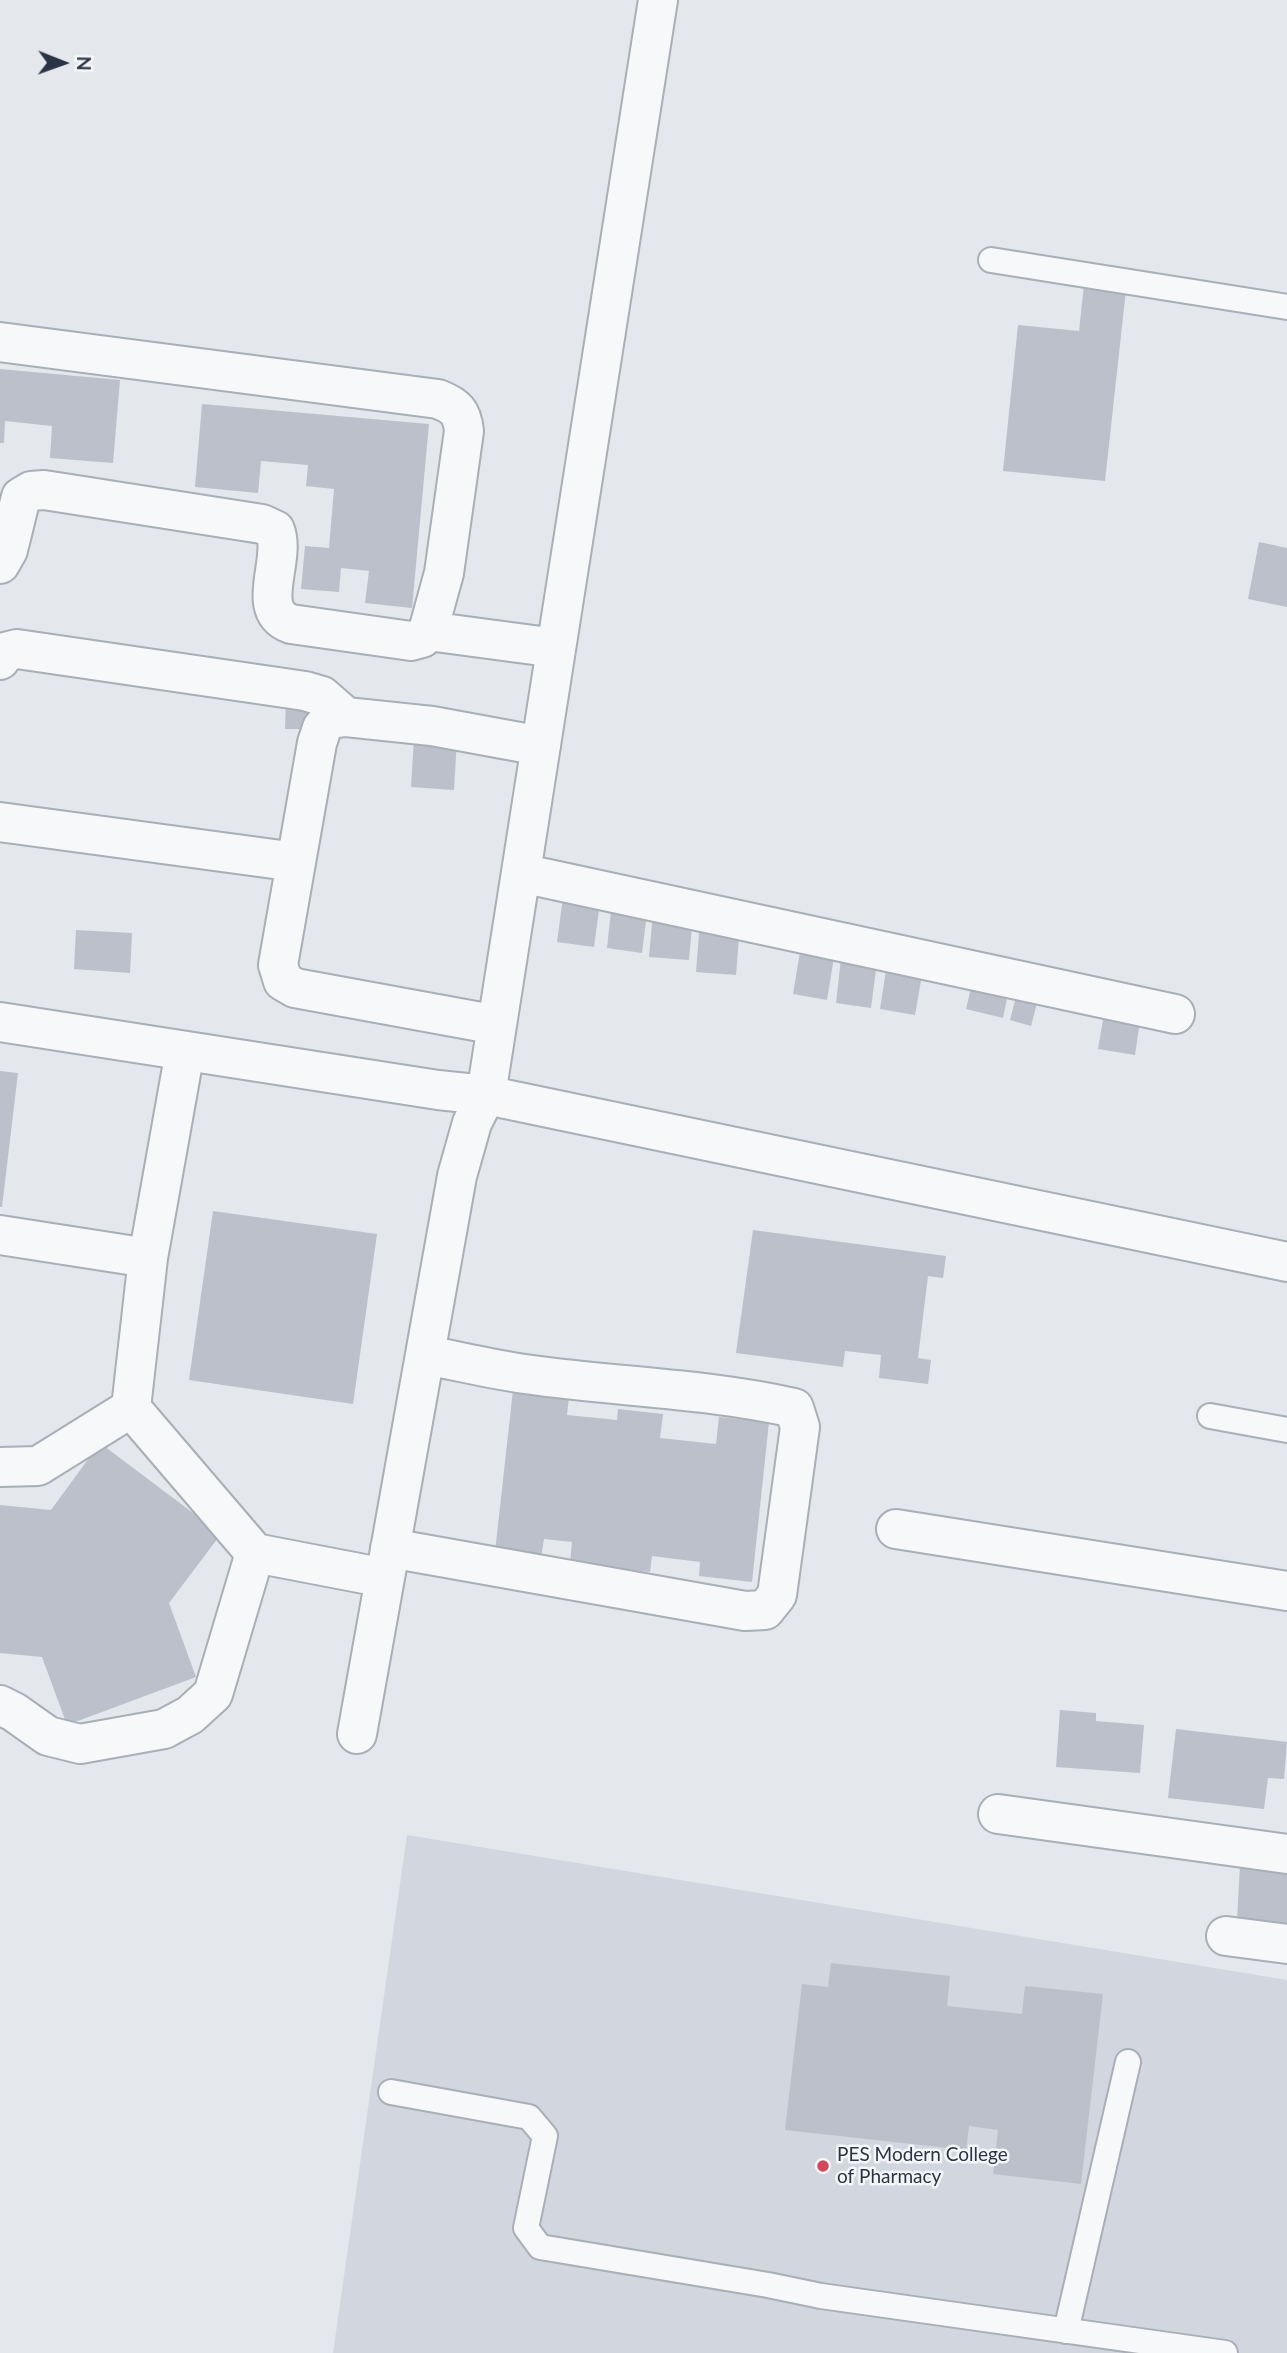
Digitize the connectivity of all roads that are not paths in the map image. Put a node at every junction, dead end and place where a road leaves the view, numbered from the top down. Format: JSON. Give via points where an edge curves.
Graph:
{"nodes":[{"id":1,"x":658,"y":0,"type":"edge"},
{"id":2,"x":991,"y":260,"type":"dead end"},
{"id":3,"x":1287,"y":307,"type":"edge"},
{"id":4,"x":0,"y":342,"type":"edge"},
{"id":5,"x":0,"y":564,"type":"edge"},
{"id":6,"x":428,"y":631,"type":"junction"},
{"id":7,"x":556,"y":648,"type":"junction"},
{"id":8,"x":0,"y":660,"type":"edge"},
{"id":9,"x":346,"y":717,"type":"junction"},
{"id":10,"x":541,"y":746,"type":"junction"},
{"id":11,"x":0,"y":822,"type":"edge"},
{"id":12,"x":296,"y":862,"type":"junction"},
{"id":13,"x":521,"y":873,"type":"junction"},
{"id":14,"x":1175,"y":1014,"type":"dead end"},
{"id":15,"x":0,"y":1022,"type":"edge"},
{"id":16,"x":497,"y":1025,"type":"junction"},
{"id":17,"x":185,"y":1051,"type":"junction"},
{"id":18,"x":486,"y":1095,"type":"junction"},
{"id":19,"x":0,"y":1235,"type":"edge"},
{"id":20,"x":148,"y":1258,"type":"junction"},
{"id":21,"x":1287,"y":1262,"type":"edge"},
{"id":22,"x":425,"y":1355,"type":"junction"},
{"id":23,"x":131,"y":1408,"type":"junction"},
{"id":24,"x":1210,"y":1416,"type":"dead end"},
{"id":25,"x":1287,"y":1430,"type":"edge"},
{"id":26,"x":0,"y":1467,"type":"edge"},
{"id":27,"x":897,"y":1529,"type":"dead end"},
{"id":28,"x":255,"y":1553,"type":"junction"},
{"id":29,"x":387,"y":1563,"type":"junction"},
{"id":30,"x":1287,"y":1591,"type":"edge"},
{"id":31,"x":0,"y":1705,"type":"edge"},
{"id":32,"x":357,"y":1734,"type":"dead end"},
{"id":33,"x":998,"y":1814,"type":"dead end"},
{"id":34,"x":1287,"y":1854,"type":"edge"},
{"id":35,"x":1226,"y":1936,"type":"dead end"},
{"id":36,"x":1287,"y":1944,"type":"edge"},
{"id":37,"x":1128,"y":2062,"type":"dead end"},
{"id":38,"x":391,"y":2092,"type":"dead end"},
{"id":39,"x":1066,"y":2330,"type":"junction"},
{"id":40,"x":1225,"y":2353,"type":"edge"}],
"edges":[{"from":1,"to":7,"type":"street"},
{"from":2,"to":3,"type":"lane"},
{"from":4,"to":6,"type":"street","via":[[438,399],[453,405],[462,415],[464,432],[444,573]]},
{"from":5,"to":6,"type":"street","via":[[22,497],[31,491],[58,492],[262,524],[275,530],[279,540],[272,596],[274,612],[282,621],[411,641]]},
{"from":6,"to":7,"type":"street"},
{"from":7,"to":10,"type":"street"},
{"from":8,"to":9,"type":"street","via":[[5,652],[17,649],[305,691],[322,696]]},
{"from":9,"to":10,"type":"street","via":[[432,726]]},
{"from":9,"to":12,"type":"street","via":[[330,719],[322,728]]},
{"from":10,"to":13,"type":"street"},
{"from":11,"to":12,"type":"street"},
{"from":12,"to":16,"type":"street","via":[[278,965],[283,981],[310,992]]},
{"from":13,"to":14,"type":"street"},
{"from":13,"to":16,"type":"street"},
{"from":15,"to":17,"type":"street"},
{"from":16,"to":18,"type":"street"},
{"from":17,"to":18,"type":"street"},
{"from":17,"to":20,"type":"street"},
{"from":18,"to":21,"type":"street"},
{"from":18,"to":22,"type":"street","via":[[472,1123],[457,1176]]},
{"from":19,"to":20,"type":"street"},
{"from":20,"to":23,"type":"street"},
{"from":22,"to":29,"type":"street"},
{"from":22,"to":29,"type":"street","via":[[525,1374],[794,1408],[800,1427],[777,1595],[765,1610],[745,1611]]},
{"from":23,"to":26,"type":"street","via":[[38,1466]]},
{"from":23,"to":28,"type":"street"},
{"from":24,"to":25,"type":"lane"},
{"from":27,"to":30,"type":"street"},
{"from":28,"to":29,"type":"street"},
{"from":28,"to":31,"type":"street","via":[[213,1694],[190,1715],[164,1729],[80,1744],[48,1736]]},
{"from":29,"to":32,"type":"street"},
{"from":33,"to":34,"type":"street"},
{"from":35,"to":36,"type":"street"},
{"from":37,"to":39,"type":"lane"},
{"from":38,"to":39,"type":"lane","via":[[529,2117],[545,2136],[526,2228],[540,2246],[821,2296]]},
{"from":39,"to":40,"type":"lane"}]}
